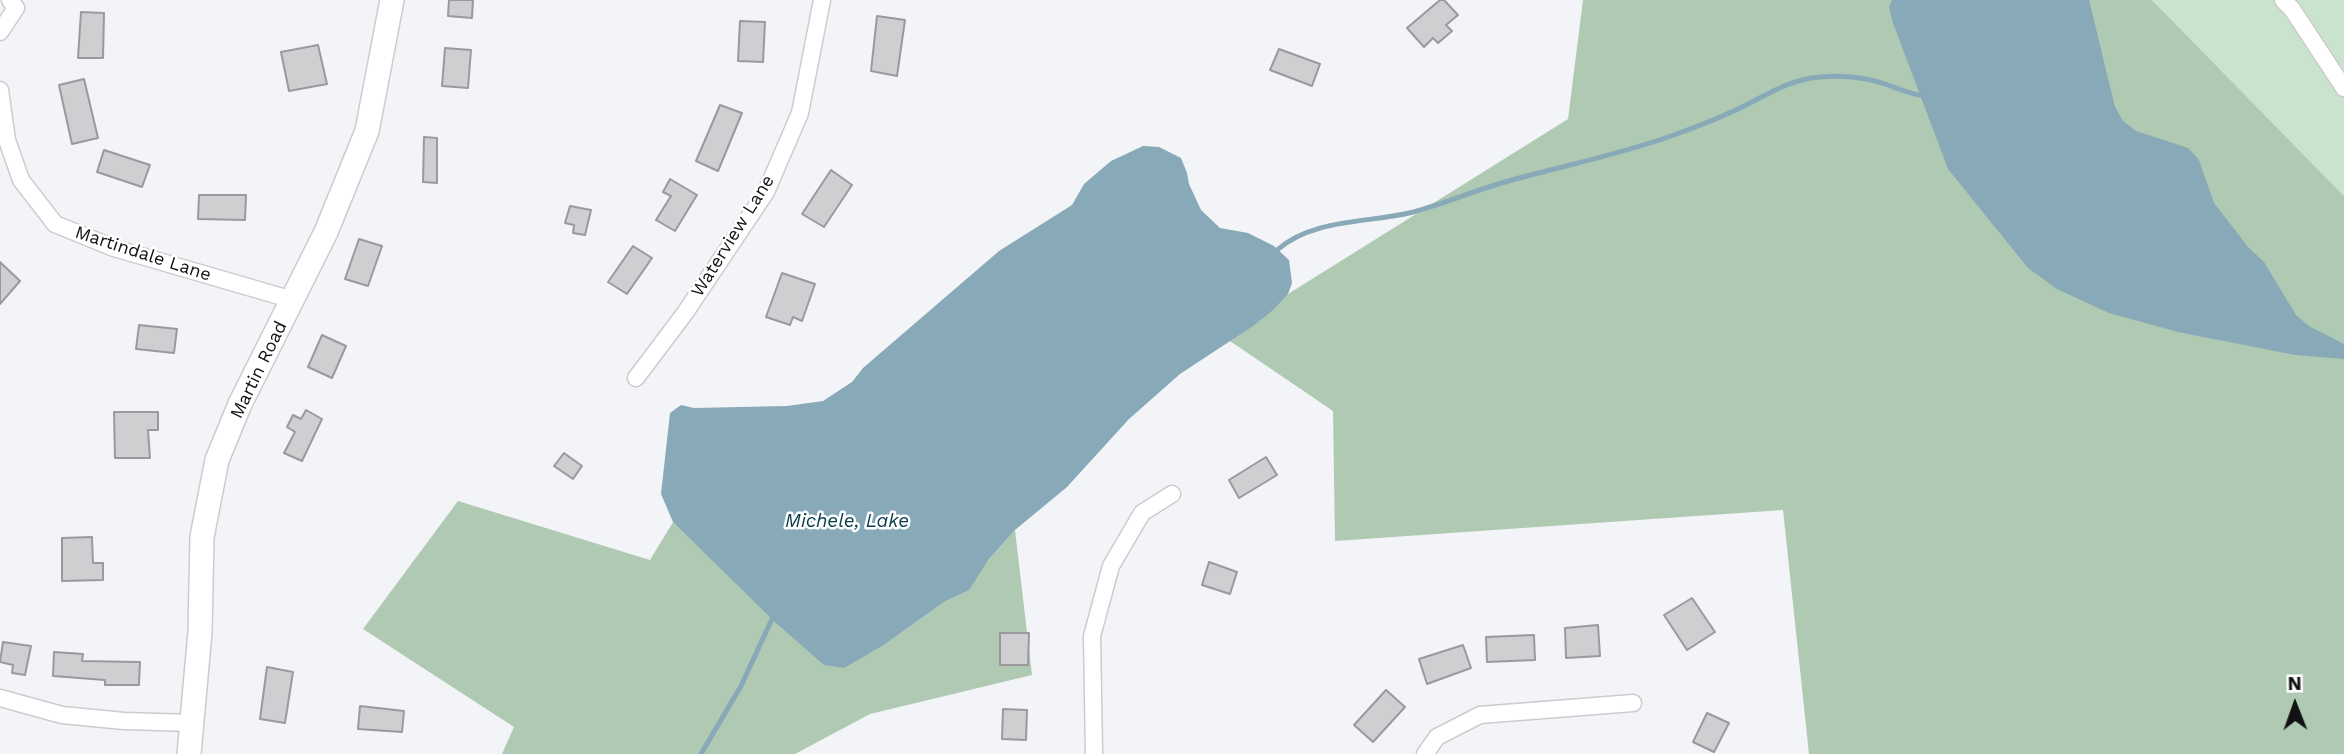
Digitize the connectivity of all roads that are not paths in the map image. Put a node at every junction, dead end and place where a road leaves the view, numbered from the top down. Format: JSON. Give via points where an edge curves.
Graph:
{"nodes":[{"id":1,"x":10,"y":0,"type":"edge"},
{"id":2,"x":392,"y":0,"type":"edge"},
{"id":3,"x":822,"y":0,"type":"edge"},
{"id":4,"x":2283,"y":0,"type":"edge"},
{"id":5,"x":0,"y":32,"type":"edge"},
{"id":6,"x":2344,"y":88,"type":"edge"},
{"id":7,"x":0,"y":90,"type":"edge"},
{"id":8,"x":293,"y":300,"type":"junction"},
{"id":9,"x":636,"y":378,"type":"dead end"},
{"id":10,"x":1172,"y":494,"type":"dead end"},
{"id":11,"x":0,"y":698,"type":"edge"},
{"id":12,"x":1633,"y":703,"type":"dead end"},
{"id":13,"x":193,"y":723,"type":"junction"},
{"id":14,"x":189,"y":754,"type":"edge"},
{"id":15,"x":1094,"y":754,"type":"edge"},
{"id":16,"x":1425,"y":754,"type":"edge"}],
"edges":[{"from":1,"to":5,"type":"street","via":[[16,8]]},
{"from":2,"to":8,"type":"street","name":"Martin Road","via":[[366,131]]},
{"from":3,"to":9,"type":"street","name":"Waterview Lane","via":[[800,113],[766,192]]},
{"from":4,"to":6,"type":"street"},
{"from":7,"to":8,"type":"street","name":"Martindale Lane","via":[[7,140],[21,180],[55,224],[114,248]]},
{"from":8,"to":13,"type":"street","name":"Martin Road","via":[[240,404],[214,471],[202,537]]},
{"from":10,"to":15,"type":"street","via":[[1142,513],[1111,566],[1091,636]]},
{"from":11,"to":13,"type":"street","via":[[62,715]]},
{"from":12,"to":16,"type":"street","via":[[1480,715],[1437,737]]},
{"from":13,"to":14,"type":"street","name":"Martin Road"}]}
